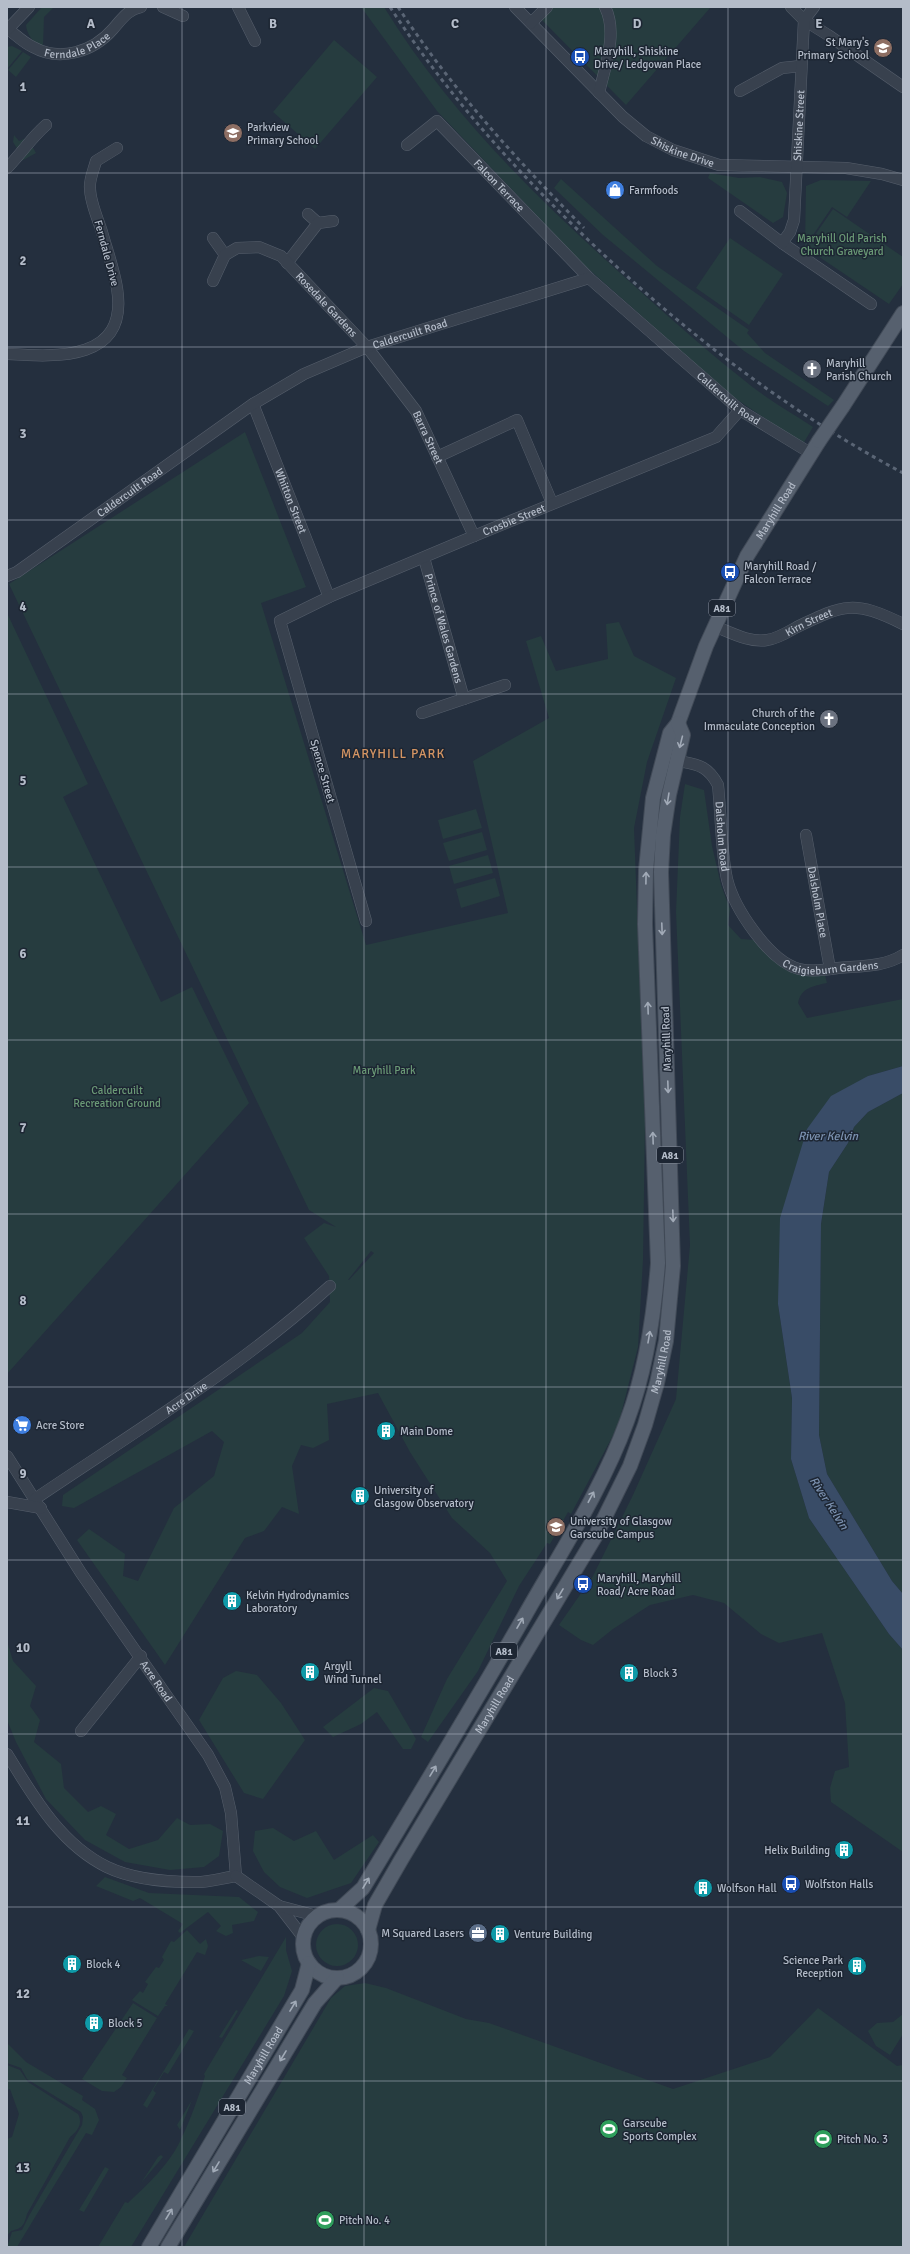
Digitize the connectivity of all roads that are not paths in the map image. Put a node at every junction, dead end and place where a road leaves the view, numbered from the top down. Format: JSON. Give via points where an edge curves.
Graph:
{"nodes":[{"id":1,"x":29,"y":7,"type":"edge"},
{"id":2,"x":141,"y":7,"type":"edge"},
{"id":3,"x":163,"y":7,"type":"edge"},
{"id":4,"x":238,"y":7,"type":"edge"},
{"id":5,"x":516,"y":7,"type":"edge"},
{"id":6,"x":547,"y":7,"type":"edge"},
{"id":7,"x":605,"y":7,"type":"edge"},
{"id":8,"x":791,"y":7,"type":"edge"},
{"id":9,"x":814,"y":7,"type":"edge"},
{"id":10,"x":183,"y":16,"type":"dead end"},
{"id":11,"x":804,"y":20,"type":"junction"},
{"id":12,"x":531,"y":23,"type":"junction"},
{"id":13,"x":7,"y":29,"type":"edge"},
{"id":14,"x":255,"y":41,"type":"dead end"},
{"id":15,"x":801,"y":66,"type":"junction"},
{"id":16,"x":903,"y":87,"type":"edge"},
{"id":17,"x":740,"y":91,"type":"dead end"},
{"id":18,"x":599,"y":93,"type":"junction"},
{"id":19,"x":46,"y":125,"type":"dead end"},
{"id":20,"x":407,"y":145,"type":"dead end"},
{"id":21,"x":117,"y":148,"type":"dead end"},
{"id":22,"x":797,"y":166,"type":"junction"},
{"id":23,"x":7,"y":168,"type":"edge"},
{"id":24,"x":903,"y":180,"type":"edge"},
{"id":25,"x":740,"y":211,"type":"dead end"},
{"id":26,"x":308,"y":214,"type":"dead end"},
{"id":27,"x":332,"y":221,"type":"dead end"},
{"id":28,"x":318,"y":223,"type":"junction"},
{"id":29,"x":213,"y":238,"type":"dead end"},
{"id":30,"x":782,"y":243,"type":"junction"},
{"id":31,"x":225,"y":256,"type":"junction"},
{"id":32,"x":287,"y":263,"type":"junction"},
{"id":33,"x":589,"y":278,"type":"junction"},
{"id":34,"x":213,"y":281,"type":"dead end"},
{"id":35,"x":871,"y":304,"type":"dead end"},
{"id":36,"x":903,"y":313,"type":"edge"},
{"id":37,"x":367,"y":346,"type":"junction"},
{"id":38,"x":7,"y":354,"type":"edge"},
{"id":39,"x":252,"y":404,"type":"junction"},
{"id":40,"x":740,"y":410,"type":"junction"},
{"id":41,"x":812,"y":454,"type":"junction"},
{"id":42,"x":437,"y":458,"type":"junction"},
{"id":43,"x":552,"y":503,"type":"junction"},
{"id":44,"x":474,"y":536,"type":"junction"},
{"id":45,"x":424,"y":558,"type":"junction"},
{"id":46,"x":7,"y":576,"type":"edge"},
{"id":47,"x":330,"y":597,"type":"junction"},
{"id":48,"x":280,"y":621,"type":"joint"},
{"id":49,"x":903,"y":624,"type":"edge"},
{"id":50,"x":714,"y":626,"type":"junction"},
{"id":51,"x":505,"y":685,"type":"dead end"},
{"id":52,"x":464,"y":699,"type":"junction"},
{"id":53,"x":422,"y":713,"type":"dead end"},
{"id":54,"x":678,"y":724,"type":"junction"},
{"id":55,"x":662,"y":758,"type":"junction"},
{"id":56,"x":677,"y":761,"type":"junction"},
{"id":57,"x":806,"y":835,"type":"dead end"},
{"id":58,"x":366,"y":921,"type":"dead end"},
{"id":59,"x":764,"y":943,"type":"joint"},
{"id":60,"x":903,"y":955,"type":"edge"},
{"id":61,"x":830,"y":969,"type":"junction"},
{"id":62,"x":652,"y":1112,"type":"junction"},
{"id":63,"x":668,"y":1112,"type":"junction"},
{"id":64,"x":330,"y":1286,"type":"dead end"},
{"id":65,"x":7,"y":1456,"type":"edge"},
{"id":66,"x":7,"y":1502,"type":"edge"},
{"id":67,"x":38,"y":1503,"type":"junction"},
{"id":68,"x":141,"y":1656,"type":"junction"},
{"id":69,"x":81,"y":1731,"type":"dead end"},
{"id":70,"x":7,"y":1754,"type":"edge"},
{"id":71,"x":236,"y":1876,"type":"junction"},
{"id":72,"x":279,"y":1906,"type":"junction"},
{"id":73,"x":339,"y":1910,"type":"junction"},
{"id":74,"x":317,"y":1916,"type":"junction"},
{"id":75,"x":368,"y":1930,"type":"junction"},
{"id":76,"x":303,"y":1937,"type":"junction"},
{"id":77,"x":309,"y":1963,"type":"junction"},
{"id":78,"x":337,"y":1978,"type":"junction"},
{"id":79,"x":149,"y":2247,"type":"edge"},
{"id":80,"x":168,"y":2247,"type":"edge"}],
"edges":[{"from":1,"to":13,"type":"street"},
{"from":2,"to":13,"type":"street","name":"Ferndale Place","via":[[126,13],[105,38],[80,52],[55,55],[33,47]]},
{"from":3,"to":10,"type":"street"},
{"from":4,"to":14,"type":"street"},
{"from":5,"to":12,"type":"street","name":"Shiskine Drive"},
{"from":6,"to":12,"type":"street"},
{"from":7,"to":18,"type":"street","via":[[610,18],[610,45]]},
{"from":8,"to":11,"type":"street"},
{"from":9,"to":11,"type":"street"},
{"from":11,"to":15,"type":"street","name":"Shiskine Street"},
{"from":11,"to":16,"type":"street"},
{"from":12,"to":18,"type":"street","name":"Shiskine Drive"},
{"from":15,"to":17,"type":"street","via":[[782,68]]},
{"from":15,"to":22,"type":"street","name":"Shiskine Street"},
{"from":18,"to":22,"type":"street","name":"Shiskine Drive","via":[[646,136],[673,150],[719,165]]},
{"from":19,"to":23,"type":"street","via":[[32,137]]},
{"from":20,"to":33,"type":"street","name":"Falcon Terrace","via":[[437,121]]},
{"from":21,"to":38,"type":"street","name":"Ferndale Drive","via":[[96,161],[90,188],[117,288],[118,314],[113,327],[93,347],[73,354]]},
{"from":22,"to":24,"type":"street","name":"Shiskine Drive","via":[[856,169]]},
{"from":22,"to":30,"type":"street","name":"Shiskine Street","via":[[794,220],[790,232]]},
{"from":25,"to":30,"type":"street"},
{"from":26,"to":28,"type":"street"},
{"from":27,"to":28,"type":"street"},
{"from":28,"to":32,"type":"street","name":"Rosedale Gardens"},
{"from":29,"to":31,"type":"street"},
{"from":30,"to":35,"type":"street"},
{"from":31,"to":32,"type":"street","name":"Rosedale Gardens","via":[[237,248],[259,247],[281,256]]},
{"from":31,"to":34,"type":"street"},
{"from":32,"to":37,"type":"street","name":"Rosedale Gardens"},
{"from":33,"to":37,"type":"street","name":"Caldercuilt Road"},
{"from":33,"to":40,"type":"street","name":"Caldercuilt Road"},
{"from":36,"to":41,"type":"main road","name":"Maryhill Road","number":"A81","bridge":true},
{"from":37,"to":39,"type":"street","name":"Caldercuilt Road","via":[[304,374]]},
{"from":37,"to":42,"type":"street","name":"Barra Street","via":[[416,411]]},
{"from":39,"to":46,"type":"street","name":"Caldercuilt Road","via":[[17,572]]},
{"from":39,"to":47,"type":"street","name":"Whitton Street"},
{"from":40,"to":41,"type":"street","name":"Caldercuilt Road"},
{"from":40,"to":43,"type":"street","name":"Crosbie Street","via":[[716,437]]},
{"from":41,"to":50,"type":"main road","name":"Maryhill Road","number":"A81","via":[[747,556]]},
{"from":42,"to":43,"type":"street","via":[[517,420]]},
{"from":42,"to":44,"type":"street","name":"Barra Street"},
{"from":43,"to":44,"type":"street","name":"Crosbie Street"},
{"from":44,"to":45,"type":"street","name":"Crosbie Street"},
{"from":45,"to":47,"type":"street","name":"Crosbie Street"},
{"from":45,"to":52,"type":"street","name":"Prince of Wales Gardens"},
{"from":47,"to":48,"type":"street","name":"Crosbie Street"},
{"from":48,"to":58,"type":"street","name":"Spence Street"},
{"from":49,"to":50,"type":"street","name":"Kirn Street","via":[[870,610],[848,607],[830,611],[767,640],[751,639]]},
{"from":50,"to":54,"type":"main road","name":"Maryhill Road","number":"A81"},
{"from":51,"to":52,"type":"street","name":"Prince of Wales Gardens"},
{"from":52,"to":53,"type":"street","name":"Prince of Wales Gardens"},
{"from":54,"to":55,"type":"main road","name":"Maryhill Road","number":"A81","via":[[670,733]]},
{"from":54,"to":56,"type":"main road","name":"Maryhill Road","number":"A81","one_way":true,"via":[[683,735]]},
{"from":55,"to":56,"type":"street","name":"Dalsholm Road"},
{"from":62,"to":55,"type":"main road","name":"Maryhill Road","number":"A81","one_way":true,"via":[[646,870],[653,798]]},
{"from":56,"to":59,"type":"street","name":"Dalsholm Road","via":[[698,765],[711,772],[718,785],[727,879],[739,909]]},
{"from":56,"to":63,"type":"main road","name":"Maryhill Road","number":"A81","one_way":true,"via":[[663,835],[661,872]]},
{"from":57,"to":61,"type":"street","name":"Dalsholm Place"},
{"from":59,"to":61,"type":"street","name":"Craigieburn Gardens","via":[[797,969]]},
{"from":60,"to":61,"type":"street","name":"Craigieburn Gardens","via":[[880,964]]},
{"from":62,"to":63,"type":"main road"},
{"from":73,"to":62,"type":"main road","name":"Maryhill Road","number":"A81","one_way":true,"via":[[363,1888],[485,1685],[577,1523],[627,1421],[641,1376],[655,1296],[657,1231]]},
{"from":63,"to":75,"type":"main road","name":"Maryhill Road","number":"A81","one_way":true,"via":[[673,1240],[671,1299],[666,1341],[645,1426],[630,1466],[595,1537],[375,1905]]},
{"from":64,"to":67,"type":"street","name":"Acre Drive","via":[[289,1323]]},
{"from":65,"to":67,"type":"street","name":"Acre Road"},
{"from":66,"to":67,"type":"street"},
{"from":67,"to":68,"type":"street","name":"Acre Road","via":[[82,1573]]},
{"from":68,"to":69,"type":"street"},
{"from":68,"to":71,"type":"street","name":"Acre Road","via":[[204,1749],[225,1787],[231,1813]]},
{"from":70,"to":71,"type":"street","via":[[53,1823],[78,1848],[107,1867],[140,1877],[195,1882]]},
{"from":71,"to":72,"type":"street"},
{"from":72,"to":74,"type":"street"},
{"from":72,"to":76,"type":"street"},
{"from":73,"to":74,"type":"main road","number":"A81","via":[[331,1910]]},
{"from":73,"to":75,"type":"main road","via":[[351,1913],[361,1920]]},
{"from":74,"to":76,"type":"main road"},
{"from":75,"to":78,"type":"main road","number":"A81","via":[[371,1948],[364,1964],[352,1975]]},
{"from":76,"to":77,"type":"main road","number":"A81","via":[[305,1955]]},
{"from":77,"to":78,"type":"main road","via":[[326,1977]]},
{"from":79,"to":77,"type":"main road","name":"Maryhill Road","number":"A81","one_way":true,"via":[[302,1990]]},
{"from":78,"to":80,"type":"main road","name":"Maryhill Road","number":"A81","one_way":true,"via":[[315,2003]]}]}
